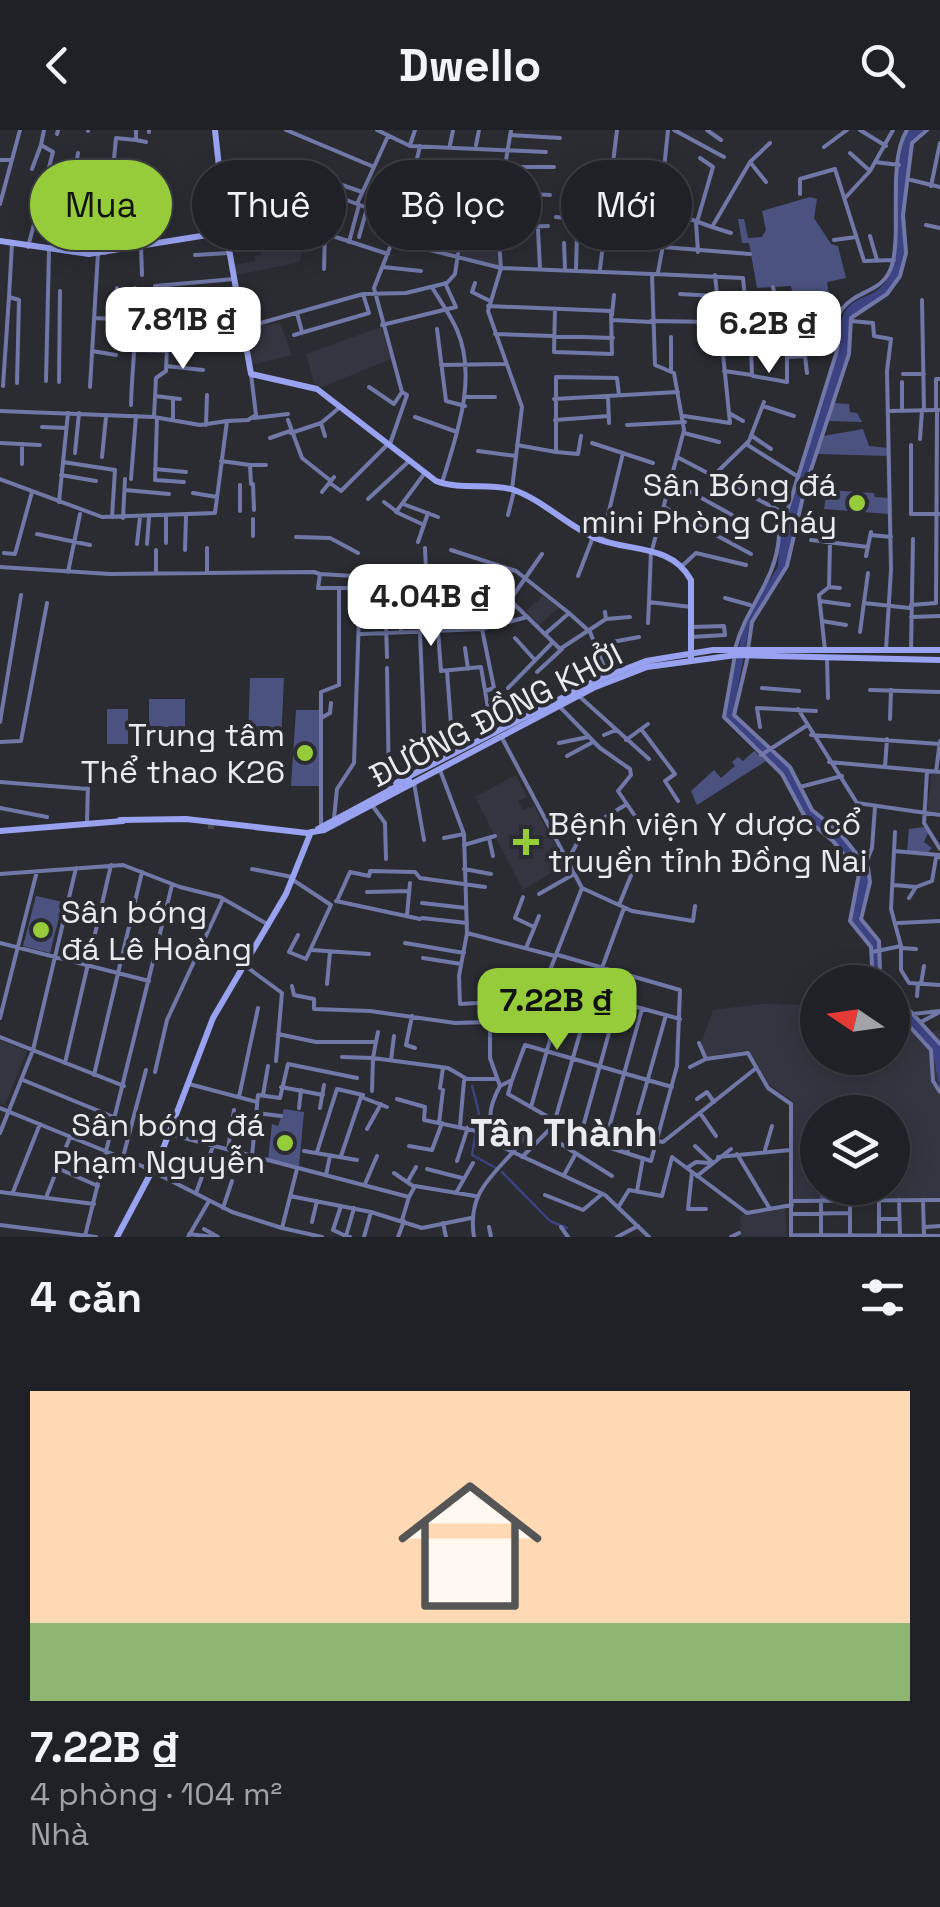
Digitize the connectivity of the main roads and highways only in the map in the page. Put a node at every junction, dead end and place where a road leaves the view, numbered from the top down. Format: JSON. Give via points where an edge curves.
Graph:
{"nodes":[{"id":1,"x":215,"y":130,"type":"edge"},
{"id":2,"x":218,"y":160,"type":"edge"},
{"id":3,"x":192,"y":239,"type":"edge"},
{"id":4,"x":0,"y":241,"type":"edge"},
{"id":5,"x":228,"y":250,"type":"edge"},
{"id":6,"x":860,"y":654,"type":"junction"},
{"id":7,"x":690,"y":655,"type":"junction"},
{"id":8,"x":940,"y":655,"type":"edge"},
{"id":9,"x":498,"y":734,"type":"junction"},
{"id":10,"x":438,"y":767,"type":"junction"},
{"id":11,"x":402,"y":782,"type":"junction"},
{"id":12,"x":379,"y":794,"type":"junction"},
{"id":13,"x":120,"y":820,"type":"junction"},
{"id":14,"x":230,"y":824,"type":"junction"},
{"id":15,"x":318,"y":829,"type":"junction"},
{"id":16,"x":0,"y":831,"type":"edge"},
{"id":17,"x":306,"y":841,"type":"dead end"},
{"id":18,"x":304,"y":855,"type":"junction"},
{"id":19,"x":116,"y":1237,"type":"edge"}],
"edges":[{"from":1,"to":2,"type":"main road"},
{"from":3,"to":4,"type":"main road","via":[[101,253]]},
{"from":5,"to":7,"type":"main road","via":[[252,374],[312,387],[442,484],[513,490],[598,539],[652,550],[681,567],[692,580]]},
{"from":6,"to":7,"type":"main road","name":"ĐƯỜNG ĐỒNG KHỞI"},
{"from":6,"to":8,"type":"main road"},
{"from":6,"to":8,"type":"main road","name":"ĐƯỜNG ĐỒNG KHỞI","via":[[911,649]]},
{"from":7,"to":9,"type":"main road","name":"ĐƯỜNG ĐỒNG KHỞI","via":[[633,672]]},
{"from":7,"to":9,"type":"main road","name":"ĐƯỜNG ĐỒNG KHỞI","via":[[608,675]]},
{"from":9,"to":10,"type":"main road","name":"ĐƯỜNG ĐỒNG KHỞI"},
{"from":9,"to":10,"type":"main road","name":"ĐƯỜNG ĐỒNG KHỞI"},
{"from":10,"to":11,"type":"main road","name":"ĐƯỜNG ĐỒNG KHỞI"},
{"from":10,"to":12,"type":"main road","name":"ĐƯỜNG ĐỒNG KHỞI"},
{"from":11,"to":12,"type":"main road","name":"ĐƯỜNG ĐỒNG KHỞI"},
{"from":11,"to":15,"type":"main road","name":"ĐƯỜNG ĐỒNG KHỞI","via":[[372,805]]},
{"from":12,"to":15,"type":"main road","name":"ĐƯỜNG ĐỒNG KHỞI"},
{"from":13,"to":14,"type":"main road"},
{"from":13,"to":14,"type":"main road"},
{"from":13,"to":16,"type":"main road"},
{"from":14,"to":15,"type":"main road"},
{"from":15,"to":18,"type":"main road"},
{"from":17,"to":18,"type":"main road"},
{"from":18,"to":19,"type":"main road","via":[[213,1018],[153,1172]]}]}
